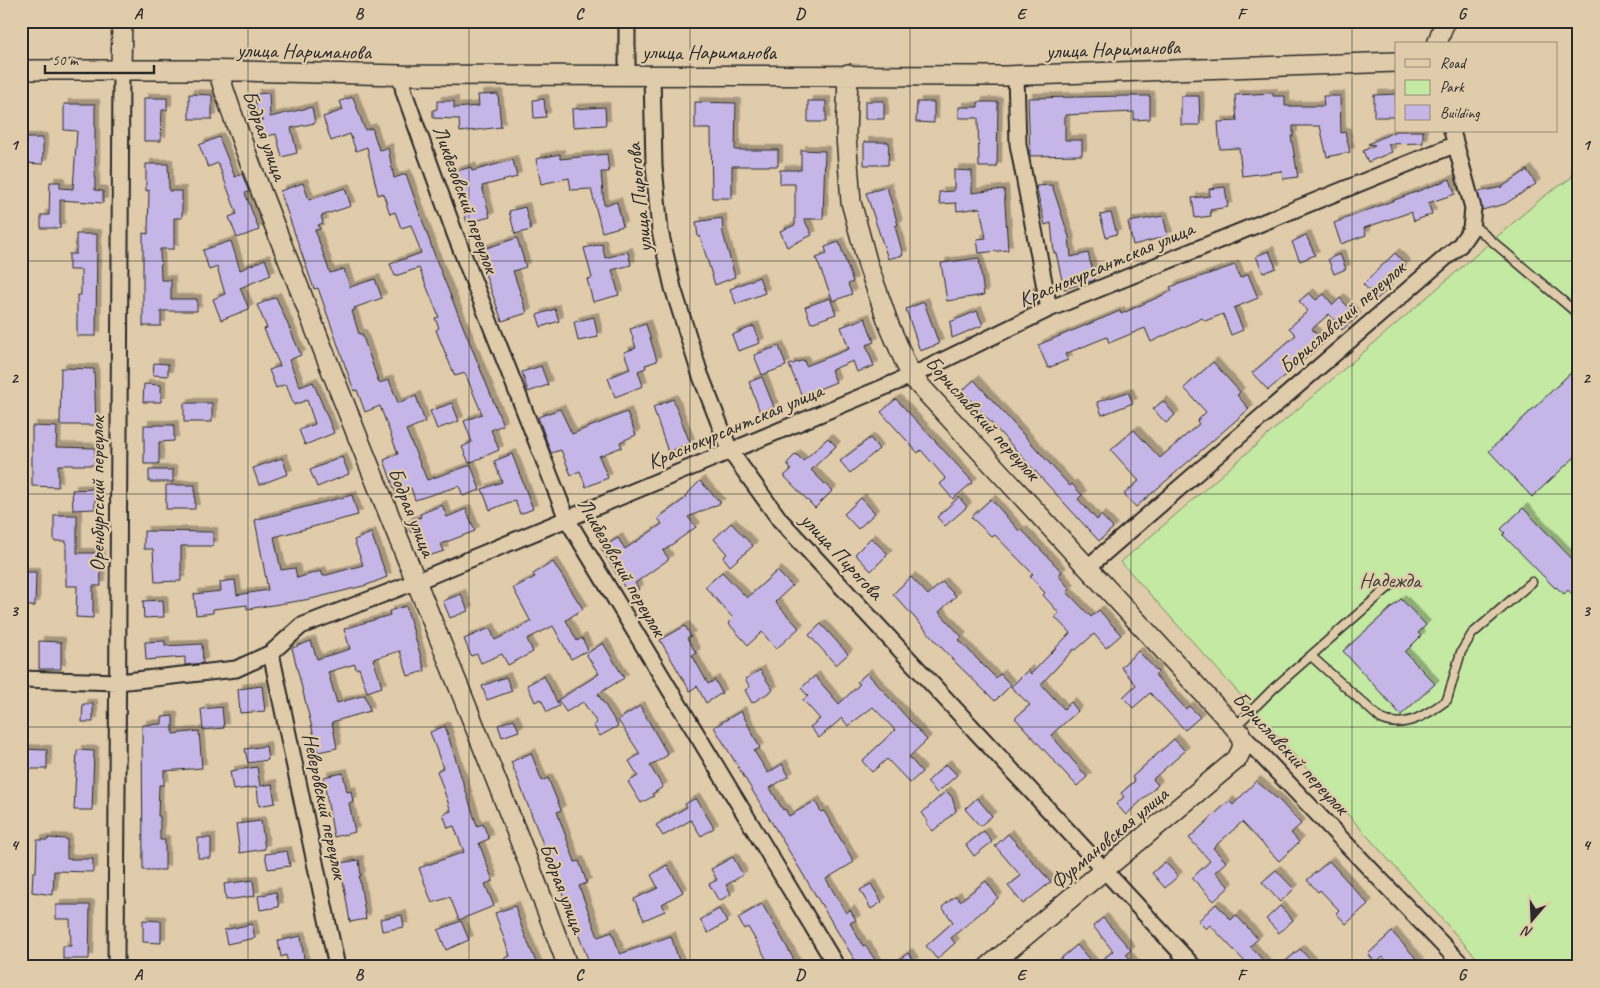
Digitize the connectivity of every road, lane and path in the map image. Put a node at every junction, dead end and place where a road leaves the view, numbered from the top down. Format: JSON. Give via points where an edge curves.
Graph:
{"nodes":[{"id":1,"x":122,"y":21,"type":"edge"},
{"id":2,"x":627,"y":21,"type":"edge"},
{"id":3,"x":1445,"y":21,"type":"edge"},
{"id":4,"x":1438,"y":42,"type":"edge"},
{"id":5,"x":1395,"y":62,"type":"edge"},
{"id":6,"x":121,"y":69,"type":"junction"},
{"id":7,"x":21,"y":70,"type":"edge"},
{"id":8,"x":218,"y":72,"type":"junction"},
{"id":9,"x":627,"y":74,"type":"junction"},
{"id":10,"x":848,"y":74,"type":"junction"},
{"id":11,"x":401,"y":75,"type":"junction"},
{"id":12,"x":652,"y":75,"type":"junction"},
{"id":13,"x":1016,"y":75,"type":"junction"},
{"id":14,"x":1453,"y":138,"type":"edge"},
{"id":15,"x":1472,"y":224,"type":"junction"},
{"id":16,"x":1049,"y":309,"type":"junction"},
{"id":17,"x":1579,"y":316,"type":"edge"},
{"id":18,"x":911,"y":376,"type":"junction"},
{"id":19,"x":730,"y":451,"type":"junction"},
{"id":20,"x":566,"y":519,"type":"junction"},
{"id":21,"x":1088,"y":567,"type":"junction"},
{"id":22,"x":415,"y":582,"type":"junction"},
{"id":23,"x":1532,"y":582,"type":"dead end"},
{"id":24,"x":1390,"y":586,"type":"dead end"},
{"id":25,"x":271,"y":653,"type":"junction"},
{"id":26,"x":1310,"y":656,"type":"junction"},
{"id":27,"x":21,"y":680,"type":"edge"},
{"id":28,"x":118,"y":682,"type":"junction"},
{"id":29,"x":1238,"y":730,"type":"junction"},
{"id":30,"x":1106,"y":871,"type":"junction"},
{"id":31,"x":116,"y":967,"type":"edge"},
{"id":32,"x":336,"y":967,"type":"edge"},
{"id":33,"x":568,"y":967,"type":"edge"},
{"id":34,"x":837,"y":967,"type":"edge"},
{"id":35,"x":988,"y":967,"type":"edge"},
{"id":36,"x":1194,"y":967,"type":"edge"},
{"id":37,"x":1464,"y":967,"type":"edge"}],
"edges":[{"from":1,"to":6,"type":"street","name":"Оренбургский переулок"},
{"from":2,"to":9,"type":"street"},
{"from":3,"to":4,"type":"street"},
{"from":5,"to":13,"type":"street","name":"улица Нариманова"},
{"from":6,"to":7,"type":"street","name":"улица Нариманова"},
{"from":6,"to":8,"type":"street","name":"улица Нариманова"},
{"from":6,"to":28,"type":"street","name":"Оренбургский переулок"},
{"from":8,"to":11,"type":"street","name":"улица Нариманова"},
{"from":8,"to":22,"type":"street","name":"Бодрая улица","via":[[244,147]]},
{"from":9,"to":11,"type":"street","name":"улица Нариманова"},
{"from":9,"to":12,"type":"street","name":"улица Нариманова"},
{"from":10,"to":12,"type":"street","name":"улица Нариманова"},
{"from":10,"to":13,"type":"street","name":"улица Нариманова"},
{"from":10,"to":18,"type":"street","name":"Бориславский переулок","via":[[846,136],[851,202],[888,325]]},
{"from":11,"to":20,"type":"street","name":"Ликбезовский переулок","via":[[404,92],[455,234]]},
{"from":12,"to":19,"type":"street","name":"улица Пирогова","via":[[654,166],[660,231],[672,288]]},
{"from":13,"to":16,"type":"street","via":[[1018,144]]},
{"from":14,"to":15,"type":"street","name":"Бориславский переулок","via":[[1473,208]]},
{"from":14,"to":16,"type":"street","name":"Краснокурсантская улица"},
{"from":15,"to":17,"type":"lane"},
{"from":15,"to":21,"type":"street","name":"Бориславский переулок","via":[[1460,245]]},
{"from":16,"to":18,"type":"street","name":"Краснокурсантская улица"},
{"from":18,"to":19,"type":"street","name":"Краснокурсантская улица"},
{"from":18,"to":21,"type":"street","name":"Бориславский переулок"},
{"from":19,"to":20,"type":"street","name":"Краснокурсантская улица"},
{"from":19,"to":30,"type":"street","name":"улица Пирогова","via":[[780,520]]},
{"from":20,"to":22,"type":"street","name":"Краснокурсантская улица"},
{"from":20,"to":34,"type":"street","name":"Ликбезовский переулок"},
{"from":21,"to":29,"type":"street","name":"Бориславский переулок"},
{"from":22,"to":25,"type":"street","name":"Краснокурсантская улица","via":[[301,626]]},
{"from":22,"to":33,"type":"street","name":"Бодрая улица","via":[[531,866]]},
{"from":23,"to":26,"type":"lane","via":[[1472,634],[1461,652],[1447,700],[1408,722],[1392,724],[1381,719]]},
{"from":24,"to":26,"type":"lane"},
{"from":25,"to":28,"type":"street","name":"Краснокурсантская улица","via":[[236,669]]},
{"from":25,"to":32,"type":"street","name":"Неверовский переулок"},
{"from":26,"to":29,"type":"lane"},
{"from":27,"to":28,"type":"street","name":"Краснокурсантская улица"},
{"from":28,"to":31,"type":"street","name":"Оренбургский переулок"},
{"from":29,"to":30,"type":"street","name":"Фурмановская улица","via":[[1242,747],[1237,759]]},
{"from":29,"to":37,"type":"street","name":"Бориславский переулок"},
{"from":30,"to":35,"type":"street","name":"Фурмановская улица"},
{"from":30,"to":36,"type":"street","name":"улица Пирогова"}]}
